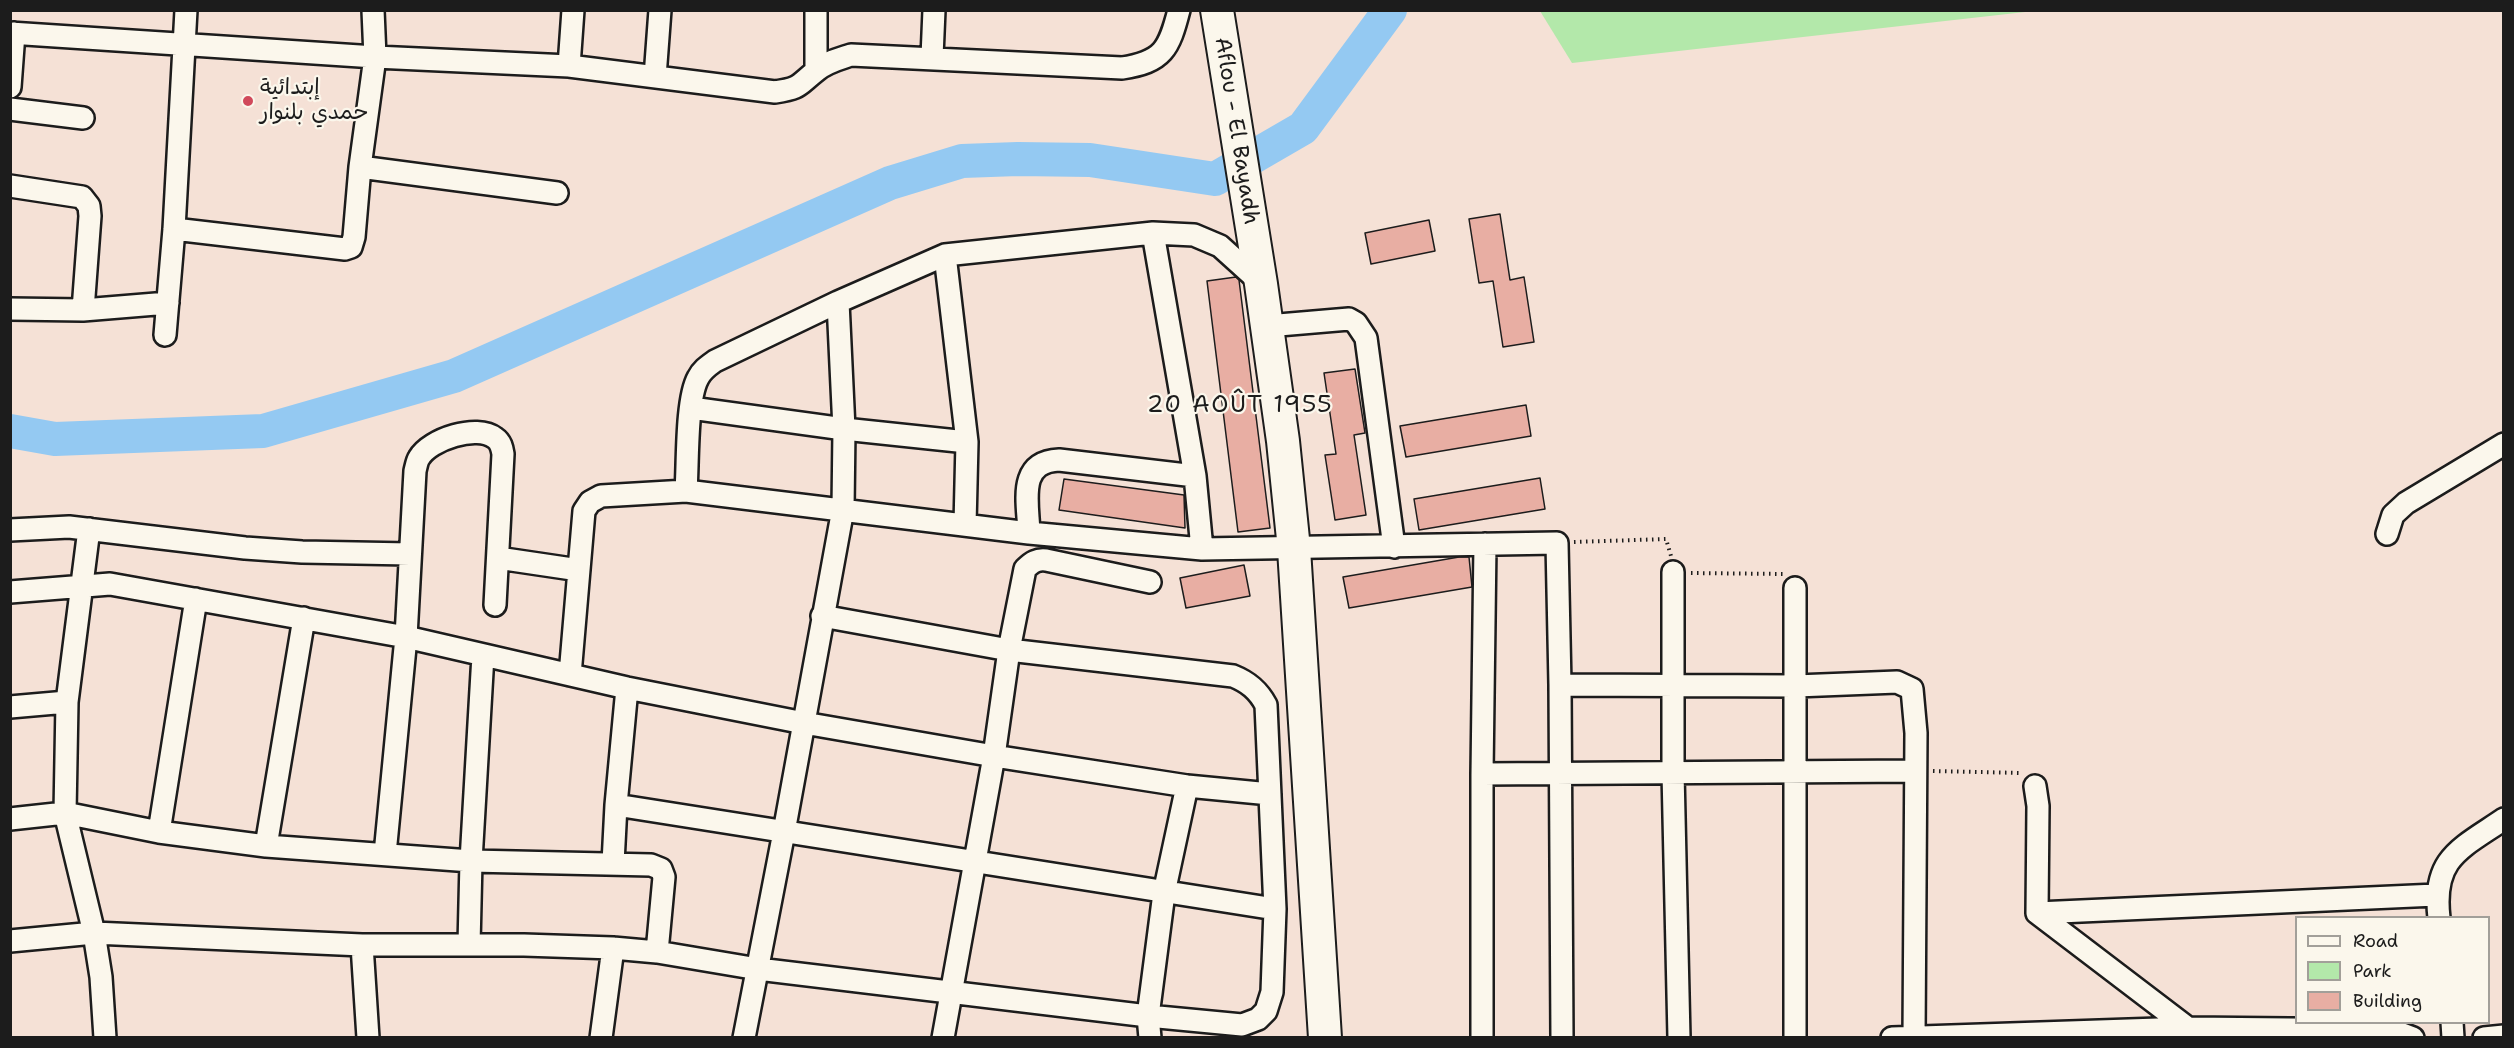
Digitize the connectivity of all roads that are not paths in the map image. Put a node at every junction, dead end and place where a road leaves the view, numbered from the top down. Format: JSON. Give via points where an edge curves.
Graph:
{"nodes":[{"id":1,"x":186,"y":10,"type":"edge"},
{"id":2,"x":373,"y":10,"type":"edge"},
{"id":3,"x":573,"y":10,"type":"edge"},
{"id":4,"x":660,"y":10,"type":"edge"},
{"id":5,"x":816,"y":10,"type":"edge"},
{"id":6,"x":934,"y":10,"type":"edge"},
{"id":7,"x":1179,"y":10,"type":"edge"},
{"id":8,"x":1217,"y":10,"type":"edge"},
{"id":9,"x":12,"y":33,"type":"edge"},
{"id":10,"x":183,"y":44,"type":"junction"},
{"id":11,"x":375,"y":57,"type":"junction"},
{"id":12,"x":932,"y":57,"type":"junction"},
{"id":13,"x":569,"y":66,"type":"junction"},
{"id":14,"x":816,"y":71,"type":"junction"},
{"id":15,"x":655,"y":77,"type":"junction"},
{"id":16,"x":10,"y":87,"type":"edge"},
{"id":17,"x":10,"y":109,"type":"edge"},
{"id":18,"x":83,"y":118,"type":"dead end"},
{"id":19,"x":360,"y":167,"type":"junction"},
{"id":20,"x":10,"y":186,"type":"edge"},
{"id":21,"x":557,"y":193,"type":"dead end"},
{"id":22,"x":174,"y":229,"type":"junction"},
{"id":23,"x":1154,"y":233,"type":"junction"},
{"id":24,"x":945,"y":255,"type":"junction"},
{"id":25,"x":1261,"y":284,"type":"junction"},
{"id":26,"x":838,"y":302,"type":"junction"},
{"id":27,"x":168,"y":303,"type":"junction"},
{"id":28,"x":10,"y":309,"type":"edge"},
{"id":29,"x":83,"y":310,"type":"junction"},
{"id":30,"x":1268,"y":326,"type":"junction"},
{"id":31,"x":165,"y":335,"type":"dead end"},
{"id":32,"x":691,"y":408,"type":"junction"},
{"id":33,"x":844,"y":429,"type":"junction"},
{"id":34,"x":967,"y":442,"type":"junction"},
{"id":35,"x":2504,"y":444,"type":"edge"},
{"id":36,"x":1195,"y":476,"type":"junction"},
{"id":37,"x":686,"y":491,"type":"junction"},
{"id":38,"x":843,"y":509,"type":"junction"},
{"id":39,"x":965,"y":525,"type":"junction"},
{"id":40,"x":89,"y":529,"type":"junction"},
{"id":41,"x":10,"y":530,"type":"edge"},
{"id":42,"x":1029,"y":533,"type":"junction"},
{"id":43,"x":2387,"y":534,"type":"dead end"},
{"id":44,"x":1485,"y":544,"type":"junction"},
{"id":45,"x":1394,"y":547,"type":"junction"},
{"id":46,"x":1202,"y":549,"type":"junction"},
{"id":47,"x":1294,"y":549,"type":"junction"},
{"id":48,"x":410,"y":554,"type":"junction"},
{"id":49,"x":498,"y":558,"type":"junction"},
{"id":50,"x":579,"y":570,"type":"junction"},
{"id":51,"x":1674,"y":572,"type":"road end"},
{"id":52,"x":1150,"y":582,"type":"dead end"},
{"id":53,"x":82,"y":585,"type":"junction"},
{"id":54,"x":1795,"y":588,"type":"road end"},
{"id":55,"x":10,"y":592,"type":"edge"},
{"id":56,"x":196,"y":599,"type":"junction"},
{"id":57,"x":495,"y":605,"type":"dead end"},
{"id":58,"x":822,"y":616,"type":"junction"},
{"id":59,"x":304,"y":618,"type":"junction"},
{"id":60,"x":406,"y":637,"type":"junction"},
{"id":61,"x":1010,"y":650,"type":"junction"},
{"id":62,"x":483,"y":654,"type":"junction"},
{"id":63,"x":570,"y":675,"type":"junction"},
{"id":64,"x":1560,"y":685,"type":"junction"},
{"id":65,"x":1672,"y":685,"type":"junction"},
{"id":66,"x":1796,"y":686,"type":"junction"},
{"id":67,"x":627,"y":688,"type":"junction"},
{"id":68,"x":67,"y":702,"type":"junction"},
{"id":69,"x":10,"y":707,"type":"edge"},
{"id":70,"x":804,"y":723,"type":"junction"},
{"id":71,"x":994,"y":756,"type":"junction"},
{"id":72,"x":1795,"y":771,"type":"junction"},
{"id":73,"x":1914,"y":771,"type":"junction"},
{"id":74,"x":1560,"y":772,"type":"junction"},
{"id":75,"x":1673,"y":772,"type":"junction"},
{"id":76,"x":1482,"y":774,"type":"junction"},
{"id":77,"x":1187,"y":786,"type":"junction"},
{"id":78,"x":2035,"y":786,"type":"road end"},
{"id":79,"x":1270,"y":794,"type":"junction"},
{"id":80,"x":616,"y":806,"type":"junction"},
{"id":81,"x":65,"y":813,"type":"junction"},
{"id":82,"x":10,"y":819,"type":"edge"},
{"id":83,"x":2504,"y":819,"type":"edge"},
{"id":84,"x":159,"y":832,"type":"junction"},
{"id":85,"x":784,"y":832,"type":"junction"},
{"id":86,"x":266,"y":846,"type":"junction"},
{"id":87,"x":385,"y":854,"type":"junction"},
{"id":88,"x":471,"y":861,"type":"junction"},
{"id":89,"x":976,"y":861,"type":"junction"},
{"id":90,"x":613,"y":863,"type":"junction"},
{"id":91,"x":1164,"y":893,"type":"junction"},
{"id":92,"x":2436,"y":895,"type":"junction"},
{"id":93,"x":1275,"y":909,"type":"junction"},
{"id":94,"x":2037,"y":913,"type":"junction"},
{"id":95,"x":2439,"y":916,"type":"edge"},
{"id":96,"x":94,"y":933,"type":"junction"},
{"id":97,"x":10,"y":941,"type":"edge"},
{"id":98,"x":362,"y":945,"type":"junction"},
{"id":99,"x":469,"y":945,"type":"junction"},
{"id":100,"x":613,"y":948,"type":"junction"},
{"id":101,"x":657,"y":952,"type":"junction"},
{"id":102,"x":758,"y":969,"type":"junction"},
{"id":103,"x":952,"y":993,"type":"junction"},
{"id":104,"x":1148,"y":1016,"type":"junction"},
{"id":105,"x":2188,"y":1028,"type":"junction"},
{"id":106,"x":2392,"y":1034,"type":"edge"},
{"id":107,"x":2504,"y":1036,"type":"edge"},
{"id":108,"x":1914,"y":1037,"type":"edge"},
{"id":109,"x":105,"y":1038,"type":"edge"},
{"id":110,"x":368,"y":1038,"type":"edge"},
{"id":111,"x":601,"y":1038,"type":"edge"},
{"id":112,"x":744,"y":1038,"type":"edge"},
{"id":113,"x":942,"y":1038,"type":"edge"},
{"id":114,"x":1150,"y":1038,"type":"edge"},
{"id":115,"x":1325,"y":1038,"type":"edge"},
{"id":116,"x":1482,"y":1038,"type":"edge"},
{"id":117,"x":1562,"y":1038,"type":"edge"},
{"id":118,"x":1679,"y":1038,"type":"edge"},
{"id":119,"x":1794,"y":1038,"type":"edge"},
{"id":120,"x":1892,"y":1038,"type":"edge"},
{"id":121,"x":2139,"y":1038,"type":"edge"},
{"id":122,"x":2413,"y":1038,"type":"edge"},
{"id":123,"x":2484,"y":1038,"type":"edge"}],
"edges":[{"from":1,"to":10,"type":"street"},
{"from":2,"to":11,"type":"street"},
{"from":3,"to":13,"type":"street"},
{"from":4,"to":15,"type":"street"},
{"from":5,"to":14,"type":"street"},
{"from":6,"to":12,"type":"street"},
{"from":7,"to":12,"type":"street","via":[[1172,39],[1151,61],[1135,66]]},
{"from":8,"to":25,"type":"main road","name":"Aflou - El Bayadh"},
{"from":9,"to":10,"type":"street"},
{"from":9,"to":16,"type":"street"},
{"from":10,"to":11,"type":"street"},
{"from":10,"to":22,"type":"street"},
{"from":11,"to":13,"type":"street"},
{"from":11,"to":19,"type":"street"},
{"from":12,"to":14,"type":"street","via":[[851,55]]},
{"from":13,"to":15,"type":"street"},
{"from":14,"to":15,"type":"street","via":[[803,84],[775,92]]},
{"from":17,"to":18,"type":"street"},
{"from":19,"to":21,"type":"street"},
{"from":19,"to":22,"type":"street","via":[[354,237],[348,249]]},
{"from":20,"to":29,"type":"street","via":[[82,196],[87,201],[90,216]]},
{"from":22,"to":27,"type":"street"},
{"from":23,"to":24,"type":"street"},
{"from":23,"to":25,"type":"street","via":[[1194,236],[1220,246]]},
{"from":23,"to":36,"type":"street"},
{"from":24,"to":26,"type":"street"},
{"from":24,"to":34,"type":"street"},
{"from":25,"to":30,"type":"main road","name":"Aflou - El Bayadh"},
{"from":26,"to":32,"type":"street","via":[[715,361],[697,379]]},
{"from":26,"to":33,"type":"street"},
{"from":27,"to":29,"type":"street"},
{"from":27,"to":31,"type":"street"},
{"from":28,"to":29,"type":"street"},
{"from":30,"to":45,"type":"street","via":[[1349,319],[1366,338]]},
{"from":30,"to":47,"type":"main road","name":"Aflou - El Bayadh"},
{"from":32,"to":33,"type":"street"},
{"from":32,"to":37,"type":"street"},
{"from":33,"to":34,"type":"street"},
{"from":33,"to":38,"type":"street"},
{"from":34,"to":39,"type":"street"},
{"from":35,"to":43,"type":"street","via":[[2406,503],[2393,515]]},
{"from":36,"to":42,"type":"street","via":[[1047,460],[1030,475]]},
{"from":36,"to":46,"type":"street"},
{"from":37,"to":38,"type":"street"},
{"from":37,"to":50,"type":"street","via":[[601,496],[590,502],[584,511]]},
{"from":38,"to":39,"type":"street"},
{"from":38,"to":58,"type":"street"},
{"from":39,"to":42,"type":"street"},
{"from":40,"to":41,"type":"street"},
{"from":40,"to":48,"type":"street","via":[[245,548]]},
{"from":40,"to":53,"type":"street"},
{"from":42,"to":46,"type":"street"},
{"from":44,"to":45,"type":"street"},
{"from":44,"to":64,"type":"street","via":[[1557,543]]},
{"from":44,"to":76,"type":"street"},
{"from":45,"to":47,"type":"street"},
{"from":46,"to":47,"type":"street"},
{"from":47,"to":115,"type":"main road","name":"Aflou - El Bayadh"},
{"from":48,"to":49,"type":"street","via":[[419,458],[448,437],[484,432],[496,438],[503,454]]},
{"from":48,"to":60,"type":"street"},
{"from":49,"to":50,"type":"street"},
{"from":49,"to":57,"type":"street"},
{"from":50,"to":63,"type":"street"},
{"from":51,"to":65,"type":"street"},
{"from":52,"to":61,"type":"street","via":[[1046,560],[1030,563],[1023,575]]},
{"from":53,"to":55,"type":"street"},
{"from":53,"to":56,"type":"street","via":[[110,584]]},
{"from":53,"to":68,"type":"street"},
{"from":54,"to":66,"type":"street"},
{"from":56,"to":59,"type":"street"},
{"from":56,"to":84,"type":"street"},
{"from":58,"to":61,"type":"street"},
{"from":58,"to":70,"type":"street"},
{"from":59,"to":60,"type":"street"},
{"from":59,"to":86,"type":"street"},
{"from":60,"to":62,"type":"street"},
{"from":60,"to":87,"type":"street"},
{"from":61,"to":71,"type":"street"},
{"from":61,"to":79,"type":"street","via":[[1233,676],[1248,682],[1266,705]]},
{"from":62,"to":63,"type":"street"},
{"from":62,"to":88,"type":"street"},
{"from":63,"to":67,"type":"street"},
{"from":64,"to":65,"type":"street"},
{"from":64,"to":74,"type":"street"},
{"from":65,"to":66,"type":"street"},
{"from":65,"to":75,"type":"street"},
{"from":66,"to":72,"type":"street"},
{"from":66,"to":73,"type":"street","via":[[1897,682],[1912,689]]},
{"from":67,"to":70,"type":"street"},
{"from":67,"to":80,"type":"street"},
{"from":68,"to":69,"type":"street"},
{"from":68,"to":81,"type":"street"},
{"from":70,"to":71,"type":"street"},
{"from":70,"to":85,"type":"street"},
{"from":71,"to":77,"type":"street"},
{"from":71,"to":89,"type":"street"},
{"from":72,"to":73,"type":"street"},
{"from":72,"to":75,"type":"street"},
{"from":72,"to":119,"type":"street"},
{"from":73,"to":108,"type":"street"},
{"from":74,"to":75,"type":"street"},
{"from":74,"to":76,"type":"street"},
{"from":74,"to":117,"type":"street"},
{"from":75,"to":118,"type":"street"},
{"from":76,"to":116,"type":"street"},
{"from":77,"to":79,"type":"street"},
{"from":77,"to":91,"type":"street"},
{"from":78,"to":94,"type":"street"},
{"from":79,"to":93,"type":"street"},
{"from":80,"to":85,"type":"street"},
{"from":80,"to":90,"type":"street"},
{"from":81,"to":82,"type":"street"},
{"from":81,"to":84,"type":"street"},
{"from":81,"to":96,"type":"street"},
{"from":83,"to":92,"type":"street","via":[[2453,855],[2440,876]]},
{"from":84,"to":86,"type":"street"},
{"from":85,"to":89,"type":"street"},
{"from":85,"to":102,"type":"street"},
{"from":86,"to":87,"type":"street"},
{"from":87,"to":88,"type":"street"},
{"from":88,"to":90,"type":"street"},
{"from":88,"to":99,"type":"street"},
{"from":89,"to":91,"type":"street"},
{"from":89,"to":103,"type":"street"},
{"from":90,"to":101,"type":"street","via":[[651,865],[663,872]]},
{"from":91,"to":93,"type":"street"},
{"from":91,"to":104,"type":"street"},
{"from":92,"to":94,"type":"street"},
{"from":92,"to":95,"type":"street"},
{"from":93,"to":104,"type":"street","via":[[1272,992],[1266,1011],[1258,1018],[1242,1025]]},
{"from":94,"to":105,"type":"street"},
{"from":96,"to":97,"type":"street"},
{"from":96,"to":98,"type":"street"},
{"from":96,"to":109,"type":"street"},
{"from":98,"to":99,"type":"street"},
{"from":98,"to":110,"type":"street"},
{"from":99,"to":100,"type":"street"},
{"from":100,"to":101,"type":"street"},
{"from":100,"to":111,"type":"street"},
{"from":101,"to":102,"type":"street"},
{"from":102,"to":103,"type":"street"},
{"from":102,"to":112,"type":"street"},
{"from":103,"to":104,"type":"street"},
{"from":103,"to":113,"type":"street"},
{"from":104,"to":114,"type":"street"},
{"from":105,"to":106,"type":"street"},
{"from":105,"to":108,"type":"street"},
{"from":105,"to":121,"type":"street"},
{"from":106,"to":122,"type":"street"},
{"from":107,"to":123,"type":"street"},
{"from":108,"to":120,"type":"street"}]}
